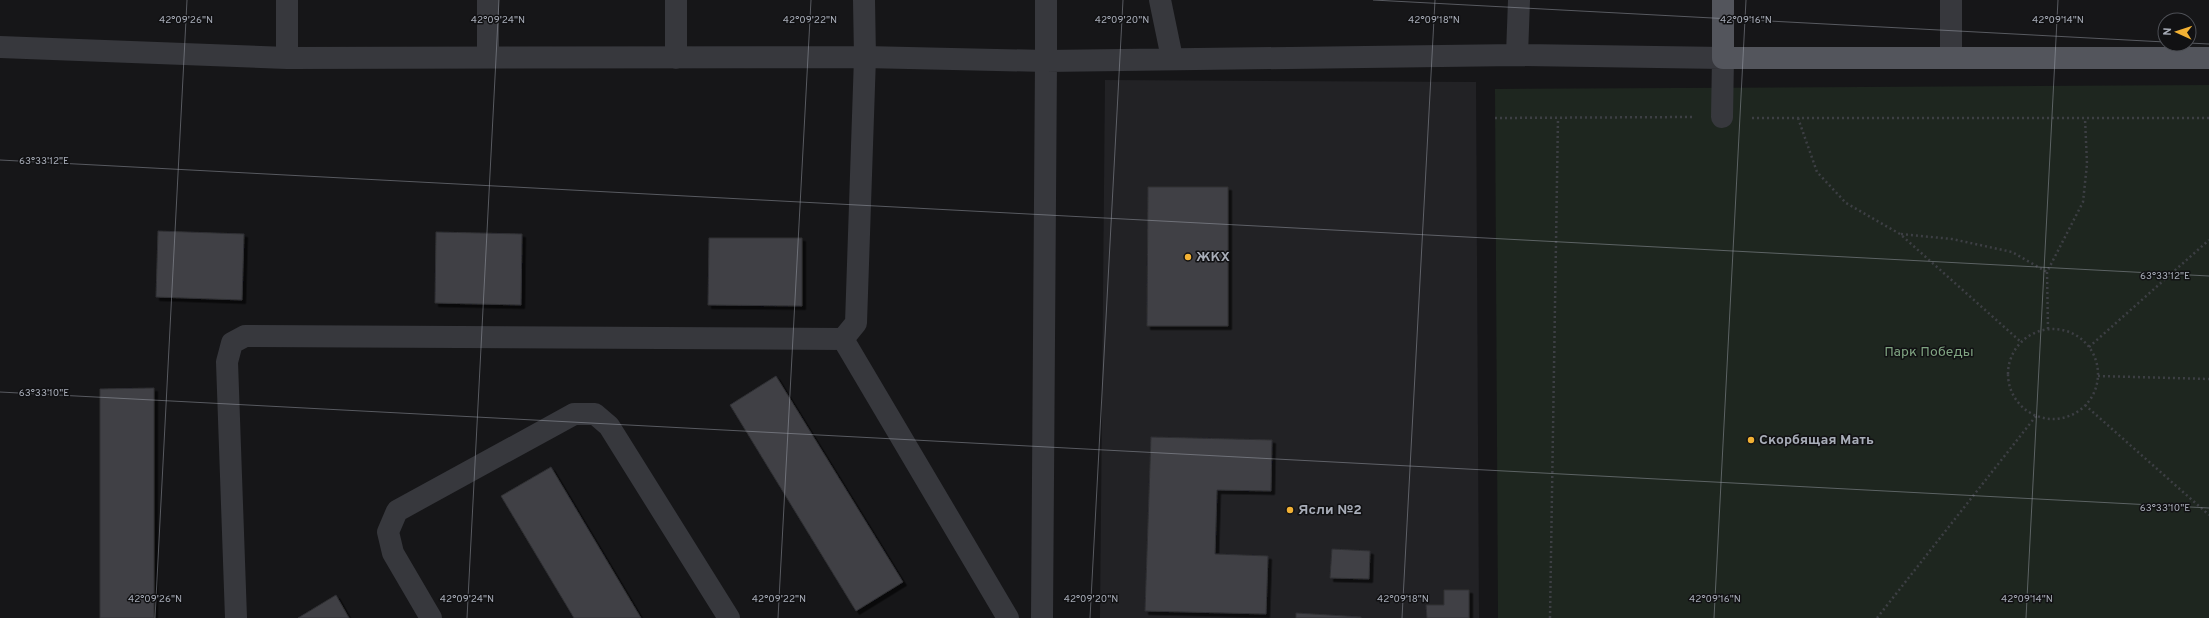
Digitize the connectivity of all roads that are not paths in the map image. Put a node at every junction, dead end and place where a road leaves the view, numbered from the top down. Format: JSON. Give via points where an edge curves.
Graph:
{"nodes":[{"id":1,"x":287,"y":0,"type":"edge"},
{"id":2,"x":488,"y":0,"type":"edge"},
{"id":3,"x":676,"y":0,"type":"edge"},
{"id":4,"x":864,"y":0,"type":"edge"},
{"id":5,"x":1046,"y":0,"type":"edge"},
{"id":6,"x":1160,"y":0,"type":"edge"},
{"id":7,"x":1519,"y":0,"type":"edge"},
{"id":8,"x":1723,"y":0,"type":"edge"},
{"id":9,"x":1951,"y":0,"type":"edge"},
{"id":10,"x":0,"y":47,"type":"edge"},
{"id":11,"x":1517,"y":55,"type":"junction"},
{"id":12,"x":488,"y":57,"type":"junction"},
{"id":13,"x":865,"y":57,"type":"junction"},
{"id":14,"x":287,"y":58,"type":"junction"},
{"id":15,"x":676,"y":58,"type":"junction"},
{"id":16,"x":1172,"y":58,"type":"junction"},
{"id":17,"x":1723,"y":58,"type":"junction"},
{"id":18,"x":1951,"y":58,"type":"junction"},
{"id":19,"x":2209,"y":58,"type":"edge"},
{"id":20,"x":1046,"y":61,"type":"junction"},
{"id":21,"x":1722,"y":117,"type":"road end"},
{"id":22,"x":843,"y":339,"type":"junction"},
{"id":23,"x":1037,"y":617,"type":"edge"},
{"id":24,"x":236,"y":618,"type":"edge"},
{"id":25,"x":431,"y":618,"type":"edge"},
{"id":26,"x":729,"y":618,"type":"edge"},
{"id":27,"x":1008,"y":618,"type":"edge"}],
"edges":[{"from":1,"to":14,"type":"street"},
{"from":2,"to":12,"type":"street"},
{"from":3,"to":15,"type":"street"},
{"from":4,"to":13,"type":"street"},
{"from":5,"to":20,"type":"street"},
{"from":6,"to":16,"type":"street"},
{"from":7,"to":11,"type":"street"},
{"from":8,"to":17,"type":"main road"},
{"from":9,"to":18,"type":"street"},
{"from":10,"to":14,"type":"street"},
{"from":11,"to":16,"type":"street"},
{"from":11,"to":17,"type":"street"},
{"from":12,"to":14,"type":"street"},
{"from":12,"to":15,"type":"street"},
{"from":13,"to":15,"type":"street"},
{"from":13,"to":20,"type":"street"},
{"from":13,"to":22,"type":"street","via":[[856,323]]},
{"from":16,"to":20,"type":"street"},
{"from":17,"to":18,"type":"main road"},
{"from":17,"to":21,"type":"street"},
{"from":18,"to":19,"type":"main road"},
{"from":20,"to":23,"type":"street"},
{"from":22,"to":24,"type":"street","via":[[245,336],[232,343],[227,362]]},
{"from":22,"to":27,"type":"street"},
{"from":25,"to":26,"type":"street","via":[[393,553],[388,532],[397,511],[574,414],[595,414],[609,426]]}]}
